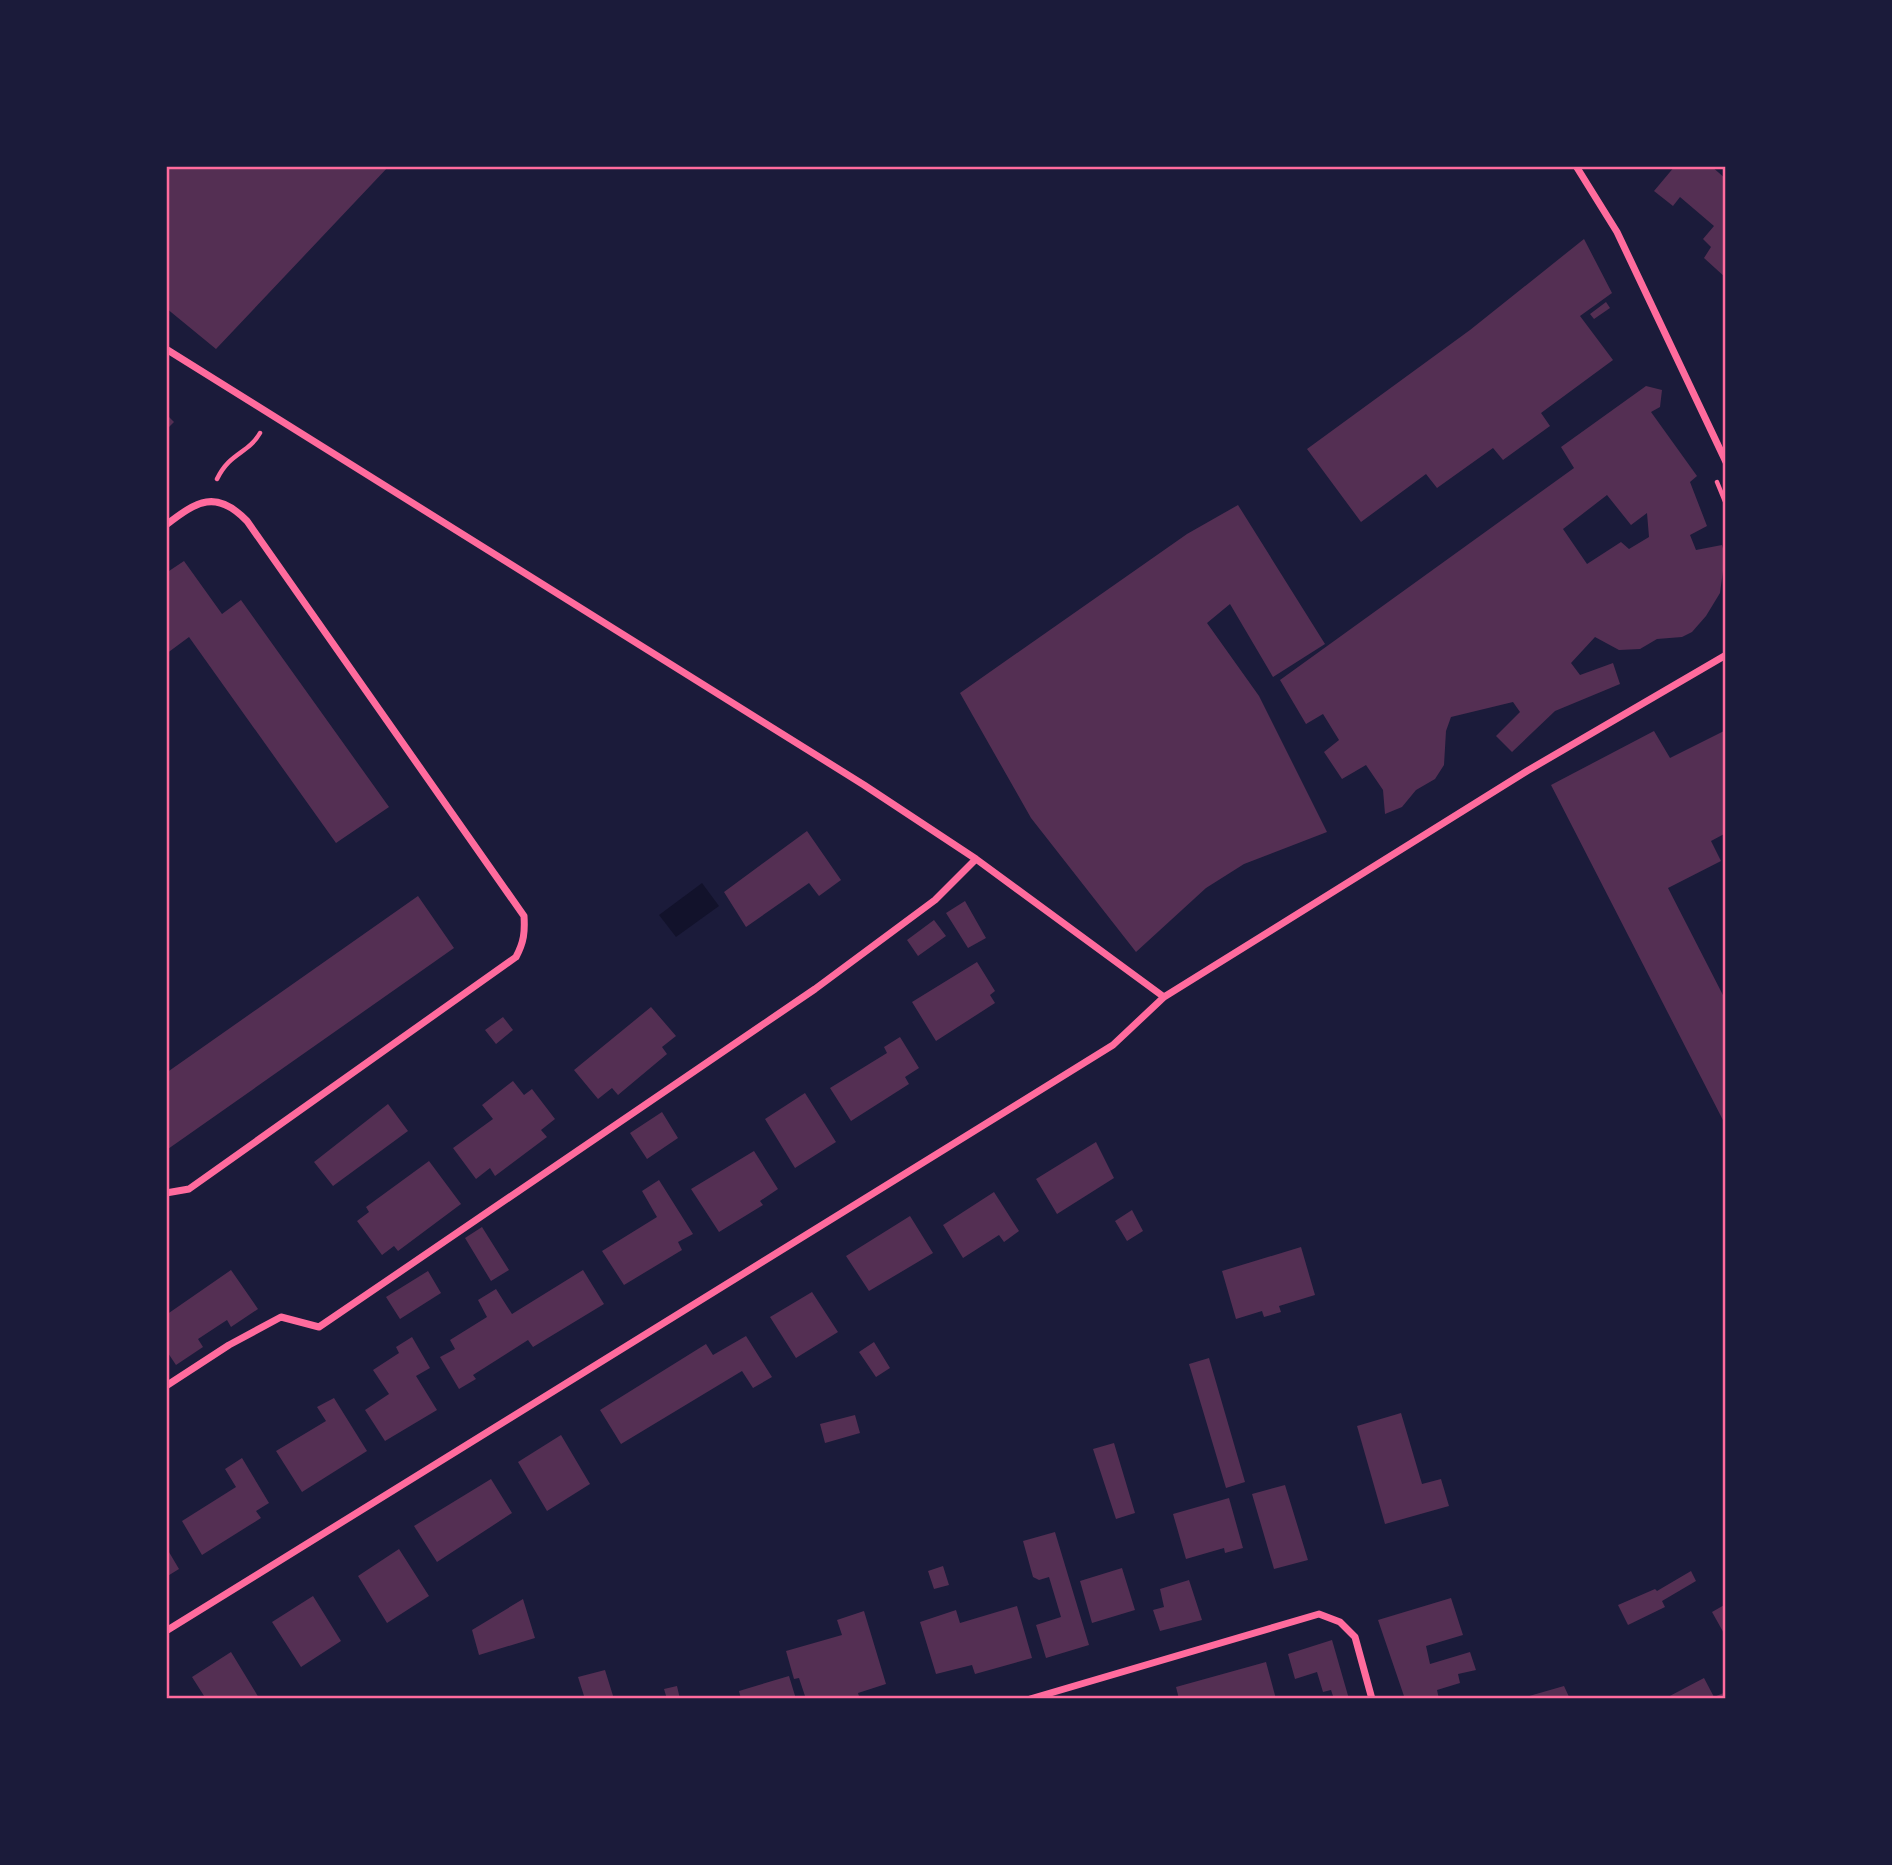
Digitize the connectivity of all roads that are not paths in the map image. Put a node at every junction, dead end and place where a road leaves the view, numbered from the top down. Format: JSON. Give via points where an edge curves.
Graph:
{"nodes":[{"id":1,"x":1576,"y":166,"type":"edge"},
{"id":2,"x":166,"y":349,"type":"edge"},
{"id":3,"x":1726,"y":461,"type":"edge"},
{"id":4,"x":166,"y":525,"type":"edge"},
{"id":5,"x":1726,"y":655,"type":"edge"},
{"id":6,"x":976,"y":859,"type":"junction"},
{"id":7,"x":1164,"y":997,"type":"junction"},
{"id":8,"x":166,"y":1193,"type":"edge"},
{"id":9,"x":166,"y":1386,"type":"edge"},
{"id":10,"x":166,"y":1631,"type":"edge"},
{"id":11,"x":1030,"y":1699,"type":"edge"},
{"id":12,"x":1372,"y":1699,"type":"edge"}],
"edges":[{"from":1,"to":3,"type":"street","via":[[1617,232]]},
{"from":2,"to":6,"type":"street"},
{"from":4,"to":8,"type":"street","via":[[189,508],[213,500],[247,521],[524,916],[525,929],[516,957],[189,1189]]},
{"from":5,"to":7,"type":"street","via":[[1527,771]]},
{"from":6,"to":7,"type":"street"},
{"from":6,"to":9,"type":"street","via":[[935,901],[815,989],[319,1327],[281,1317]]},
{"from":7,"to":10,"type":"street","via":[[1113,1045]]},
{"from":11,"to":12,"type":"street","via":[[1319,1614],[1340,1622],[1355,1637]]}]}
